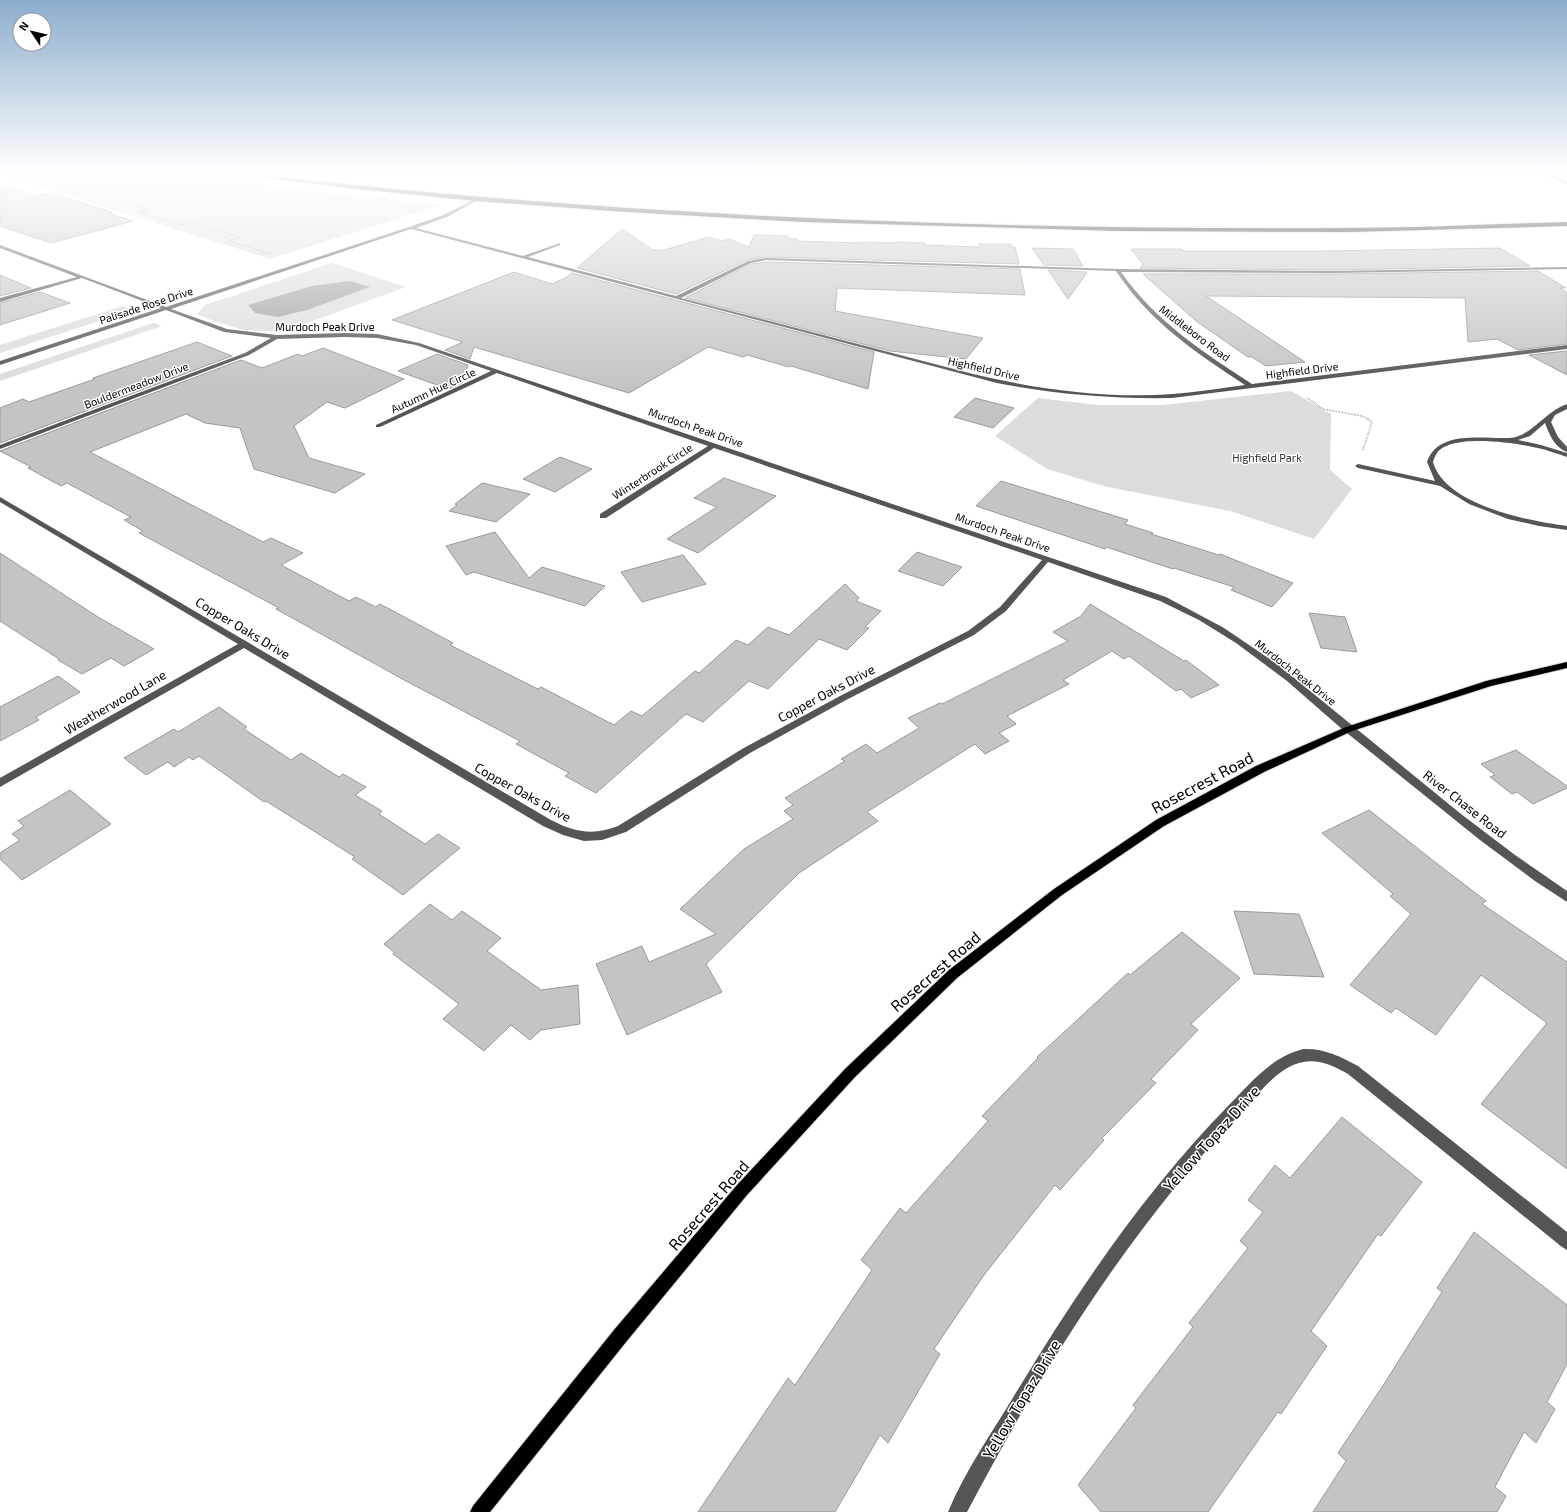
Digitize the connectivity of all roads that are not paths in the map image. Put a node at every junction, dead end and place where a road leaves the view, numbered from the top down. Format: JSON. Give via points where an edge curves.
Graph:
{"nodes":[{"id":1,"x":367,"y":243,"type":"edge"},
{"id":2,"x":465,"y":243,"type":"edge"},
{"id":3,"x":558,"y":244,"type":"dead end"},
{"id":4,"x":0,"y":246,"type":"edge"},
{"id":5,"x":522,"y":258,"type":"junction"},
{"id":6,"x":1567,"y":268,"type":"edge"},
{"id":7,"x":1118,"y":270,"type":"junction"},
{"id":8,"x":81,"y":277,"type":"junction"},
{"id":9,"x":676,"y":298,"type":"junction"},
{"id":10,"x":0,"y":300,"type":"edge"},
{"id":11,"x":164,"y":309,"type":"junction"},
{"id":12,"x":276,"y":337,"type":"junction"},
{"id":13,"x":1567,"y":347,"type":"edge"},
{"id":14,"x":0,"y":363,"type":"edge"},
{"id":15,"x":497,"y":371,"type":"junction"},
{"id":16,"x":1251,"y":386,"type":"junction"},
{"id":17,"x":1567,"y":406,"type":"edge"},
{"id":18,"x":1552,"y":414,"type":"junction"},
{"id":19,"x":378,"y":426,"type":"dead end"},
{"id":20,"x":1501,"y":440,"type":"junction"},
{"id":21,"x":713,"y":445,"type":"junction"},
{"id":22,"x":0,"y":447,"type":"edge"},
{"id":23,"x":1567,"y":450,"type":"edge"},
{"id":24,"x":1567,"y":455,"type":"edge"},
{"id":25,"x":1358,"y":466,"type":"road end"},
{"id":26,"x":1441,"y":484,"type":"junction"},
{"id":27,"x":0,"y":499,"type":"edge"},
{"id":28,"x":603,"y":516,"type":"dead end"},
{"id":29,"x":1567,"y":528,"type":"edge"},
{"id":30,"x":1047,"y":559,"type":"junction"},
{"id":31,"x":244,"y":644,"type":"junction"},
{"id":32,"x":1567,"y":664,"type":"edge"},
{"id":33,"x":1349,"y":729,"type":"junction"},
{"id":34,"x":0,"y":783,"type":"edge"},
{"id":35,"x":1567,"y":897,"type":"edge"},
{"id":36,"x":1567,"y":1242,"type":"edge"},
{"id":37,"x":479,"y":1512,"type":"edge"},
{"id":38,"x":957,"y":1512,"type":"edge"}],
"edges":[{"from":1,"to":11,"type":"street","name":"Palisade Rose Drive"},
{"from":2,"to":5,"type":"street","name":"Highfield Drive"},
{"from":3,"to":5,"type":"street"},
{"from":4,"to":8,"type":"street","name":"Murdoch Peak Drive"},
{"from":5,"to":9,"type":"street","name":"Highfield Drive"},
{"from":6,"to":7,"type":"street","via":[[1333,272]]},
{"from":7,"to":9,"type":"street","via":[[759,259]]},
{"from":7,"to":16,"type":"street","name":"Middleboro Road","via":[[1135,295],[1165,324]]},
{"from":8,"to":10,"type":"street"},
{"from":8,"to":11,"type":"street","name":"Murdoch Peak Drive"},
{"from":9,"to":16,"type":"street","name":"Highfield Drive","via":[[972,376],[1028,388],[1087,395],[1145,396],[1179,395]]},
{"from":11,"to":12,"type":"street","name":"Murdoch Peak Drive","via":[[226,331]]},
{"from":11,"to":14,"type":"street","name":"Palisade Rose Drive"},
{"from":12,"to":15,"type":"street","name":"Murdoch Peak Drive","via":[[345,335],[392,338]]},
{"from":12,"to":22,"type":"street","name":"Bouldermeadow Drive","via":[[246,354]]},
{"from":13,"to":16,"type":"street","name":"Highfield Drive"},
{"from":15,"to":19,"type":"street","name":"Autumn Hue Circle"},
{"from":15,"to":21,"type":"street","name":"Murdoch Peak Drive"},
{"from":17,"to":18,"type":"street"},
{"from":18,"to":20,"type":"street","via":[[1528,436]]},
{"from":18,"to":23,"type":"street","via":[[1548,422],[1551,432]]},
{"from":20,"to":24,"type":"street"},
{"from":20,"to":26,"type":"street","via":[[1473,439],[1450,443],[1435,451],[1430,462],[1434,475]]},
{"from":21,"to":28,"type":"street","name":"Winterbrook Circle"},
{"from":21,"to":30,"type":"street","name":"Murdoch Peak Drive"},
{"from":25,"to":26,"type":"street"},
{"from":26,"to":29,"type":"street","via":[[1474,505],[1506,517],[1541,526]]},
{"from":27,"to":31,"type":"street","name":"Copper Oaks Drive"},
{"from":30,"to":31,"type":"street","name":"Copper Oaks Drive","via":[[1003,609],[965,637],[875,681],[746,751],[622,829],[590,838],[566,832],[547,823]]},
{"from":30,"to":33,"type":"street","name":"Murdoch Peak Drive","via":[[1146,593],[1198,616],[1231,636],[1298,685]]},
{"from":31,"to":34,"type":"street","name":"Weatherwood Lane"},
{"from":32,"to":33,"type":"main road","name":"Rosecrest Road","via":[[1482,686]]},
{"from":33,"to":35,"type":"street","name":"River Chase Road","via":[[1472,828]]},
{"from":33,"to":37,"type":"main road","name":"Rosecrest Road","via":[[1260,768],[1160,823],[1058,892],[953,974],[850,1073],[742,1190],[620,1336]]},
{"from":36,"to":38,"type":"street","name":"Yellow Topaz Drive","via":[[1353,1070],[1330,1058],[1296,1056],[1273,1070],[1203,1142],[1133,1228],[1061,1334],[982,1465]]}]}
